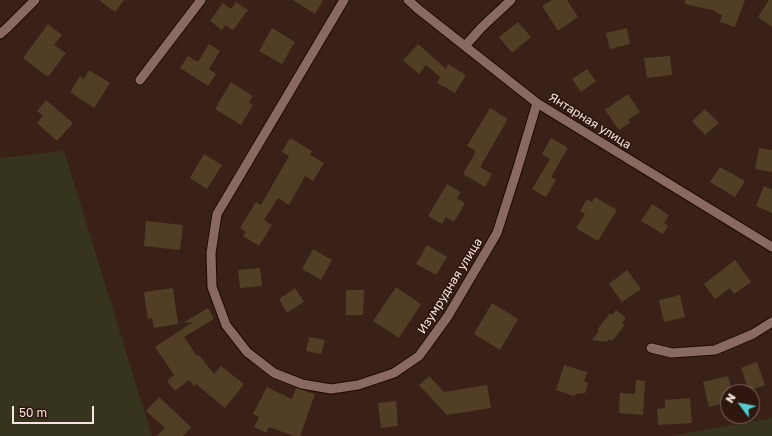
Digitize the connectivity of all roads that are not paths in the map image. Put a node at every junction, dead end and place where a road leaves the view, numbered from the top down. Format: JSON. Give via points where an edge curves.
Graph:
{"nodes":[{"id":1,"x":34,"y":0,"type":"edge"},
{"id":2,"x":201,"y":0,"type":"edge"},
{"id":3,"x":344,"y":0,"type":"edge"},
{"id":4,"x":408,"y":0,"type":"edge"},
{"id":5,"x":512,"y":0,"type":"edge"},
{"id":6,"x":0,"y":34,"type":"edge"},
{"id":7,"x":465,"y":46,"type":"junction"},
{"id":8,"x":140,"y":80,"type":"dead end"},
{"id":9,"x":537,"y":103,"type":"junction"},
{"id":10,"x":772,"y":247,"type":"edge"},
{"id":11,"x":772,"y":322,"type":"edge"},
{"id":12,"x":651,"y":348,"type":"dead end"}],
"edges":[{"from":1,"to":6,"type":"street"},
{"from":2,"to":8,"type":"street"},
{"from":3,"to":9,"type":"street","name":"Изумрудная улица","via":[[218,214],[211,253],[212,287],[226,325],[248,352],[274,373],[302,384],[331,389],[358,385],[394,373],[419,356],[448,316],[497,232]]},
{"from":4,"to":7,"type":"street","name":"Янтарная улица"},
{"from":5,"to":7,"type":"street"},
{"from":7,"to":9,"type":"street","name":"Янтарная улица"},
{"from":9,"to":10,"type":"street","name":"Янтарная улица"},
{"from":11,"to":12,"type":"street","via":[[753,334],[715,350],[672,353]]}]}
